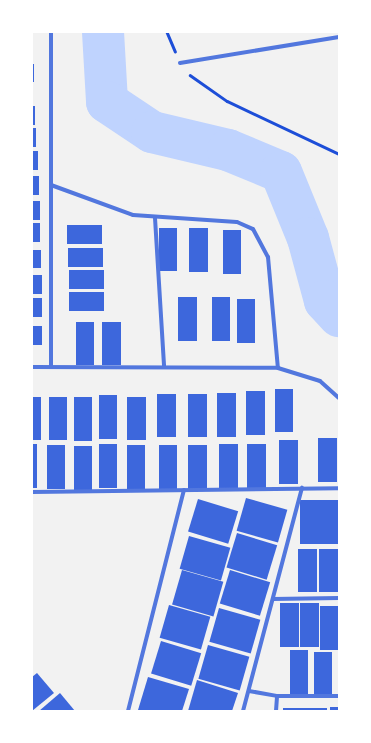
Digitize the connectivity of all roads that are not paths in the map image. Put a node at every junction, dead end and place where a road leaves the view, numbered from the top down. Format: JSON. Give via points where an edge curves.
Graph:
{"nodes":[{"id":1,"x":51,"y":32,"type":"edge"},
{"id":2,"x":339,"y":36,"type":"edge"},
{"id":3,"x":180,"y":63,"type":"road end"},
{"id":4,"x":51,"y":185,"type":"junction"},
{"id":5,"x":155,"y":218,"type":"junction"},
{"id":6,"x":51,"y":366,"type":"junction"},
{"id":7,"x":164,"y":366,"type":"junction"},
{"id":8,"x":32,"y":367,"type":"edge"},
{"id":9,"x":278,"y":368,"type":"junction"},
{"id":10,"x":339,"y":398,"type":"edge"},
{"id":11,"x":302,"y":488,"type":"junction"},
{"id":12,"x":339,"y":488,"type":"edge"},
{"id":13,"x":184,"y":490,"type":"junction"},
{"id":14,"x":32,"y":492,"type":"edge"},
{"id":15,"x":339,"y":598,"type":"edge"},
{"id":16,"x":273,"y":599,"type":"junction"},
{"id":17,"x":249,"y":691,"type":"junction"},
{"id":18,"x":278,"y":696,"type":"junction"},
{"id":19,"x":339,"y":696,"type":"edge"},
{"id":20,"x":128,"y":711,"type":"edge"},
{"id":21,"x":243,"y":711,"type":"edge"},
{"id":22,"x":276,"y":711,"type":"edge"}],
"edges":[{"from":1,"to":4,"type":"street"},
{"from":2,"to":3,"type":"street"},
{"from":4,"to":5,"type":"street","via":[[133,215]]},
{"from":4,"to":6,"type":"street"},
{"from":5,"to":7,"type":"street"},
{"from":5,"to":9,"type":"street","via":[[236,222],[257,234],[268,257]]},
{"from":6,"to":7,"type":"street"},
{"from":6,"to":8,"type":"street"},
{"from":7,"to":9,"type":"street"},
{"from":9,"to":10,"type":"street","via":[[320,381]]},
{"from":11,"to":12,"type":"street"},
{"from":11,"to":13,"type":"street"},
{"from":11,"to":16,"type":"street"},
{"from":13,"to":14,"type":"street"},
{"from":13,"to":20,"type":"street"},
{"from":15,"to":16,"type":"street"},
{"from":16,"to":17,"type":"street"},
{"from":17,"to":18,"type":"street"},
{"from":17,"to":21,"type":"street"},
{"from":18,"to":19,"type":"street"},
{"from":18,"to":22,"type":"street"}]}
